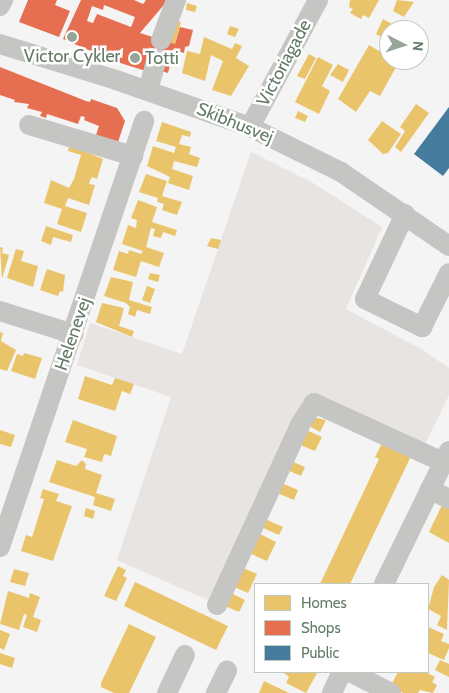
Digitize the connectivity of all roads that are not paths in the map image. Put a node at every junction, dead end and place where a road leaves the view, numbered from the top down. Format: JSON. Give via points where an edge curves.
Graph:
{"nodes":[{"id":1,"x":3,"y":0,"type":"edge"},
{"id":2,"x":176,"y":0,"type":"edge"},
{"id":3,"x":318,"y":0,"type":"edge"},
{"id":4,"x":0,"y":6,"type":"edge"},
{"id":5,"x":161,"y":40,"type":"tunnel mouth"},
{"id":6,"x":0,"y":44,"type":"edge"},
{"id":7,"x":154,"y":69,"type":"tunnel mouth"},
{"id":8,"x":148,"y":90,"type":"junction"},
{"id":9,"x":144,"y":121,"type":"dead end"},
{"id":10,"x":29,"y":125,"type":"dead end"},
{"id":11,"x":250,"y":127,"type":"junction"},
{"id":12,"x":133,"y":156,"type":"junction"},
{"id":13,"x":405,"y":214,"type":"junction"},
{"id":14,"x":446,"y":240,"type":"edge"},
{"id":15,"x":449,"y":273,"type":"edge"},
{"id":16,"x":0,"y":311,"type":"edge"},
{"id":17,"x":73,"y":334,"type":"junction"},
{"id":18,"x":446,"y":456,"type":"edge"},
{"id":19,"x":430,"y":489,"type":"junction"},
{"id":20,"x":449,"y":499,"type":"edge"},
{"id":21,"x":0,"y":547,"type":"edge"},
{"id":22,"x":384,"y":583,"type":"edge"},
{"id":23,"x":217,"y":605,"type":"dead end"},
{"id":24,"x":185,"y":655,"type":"dead end"},
{"id":25,"x":226,"y":670,"type":"dead end"},
{"id":26,"x":342,"y":673,"type":"edge"},
{"id":27,"x":352,"y":673,"type":"edge"},
{"id":28,"x":167,"y":693,"type":"edge"},
{"id":29,"x":216,"y":693,"type":"edge"},
{"id":30,"x":332,"y":693,"type":"edge"},
{"id":31,"x":391,"y":693,"type":"edge"}],
"edges":[{"from":1,"to":4,"type":"street"},
{"from":2,"to":5,"type":"street"},
{"from":3,"to":11,"type":"street","name":"Victoriagade"},
{"from":6,"to":8,"type":"street","name":"Skibhusvej"},
{"from":7,"to":8,"type":"street"},
{"from":8,"to":11,"type":"street","name":"Skibhusvej"},
{"from":9,"to":12,"type":"street","name":"Helenevej"},
{"from":10,"to":12,"type":"street"},
{"from":11,"to":13,"type":"street","name":"Skibhusvej","via":[[340,172]]},
{"from":12,"to":17,"type":"street","name":"Helenevej"},
{"from":13,"to":14,"type":"street","name":"Skibhusvej"},
{"from":13,"to":15,"type":"street","via":[[365,299],[422,327]]},
{"from":16,"to":17,"type":"street"},
{"from":17,"to":21,"type":"street","name":"Helenevej"},
{"from":18,"to":19,"type":"street"},
{"from":18,"to":23,"type":"street","via":[[314,403],[300,425]]},
{"from":19,"to":20,"type":"street"},
{"from":19,"to":22,"type":"street"},
{"from":24,"to":28,"type":"street"},
{"from":25,"to":29,"type":"street"},
{"from":26,"to":30,"type":"street"},
{"from":27,"to":31,"type":"street"}]}
